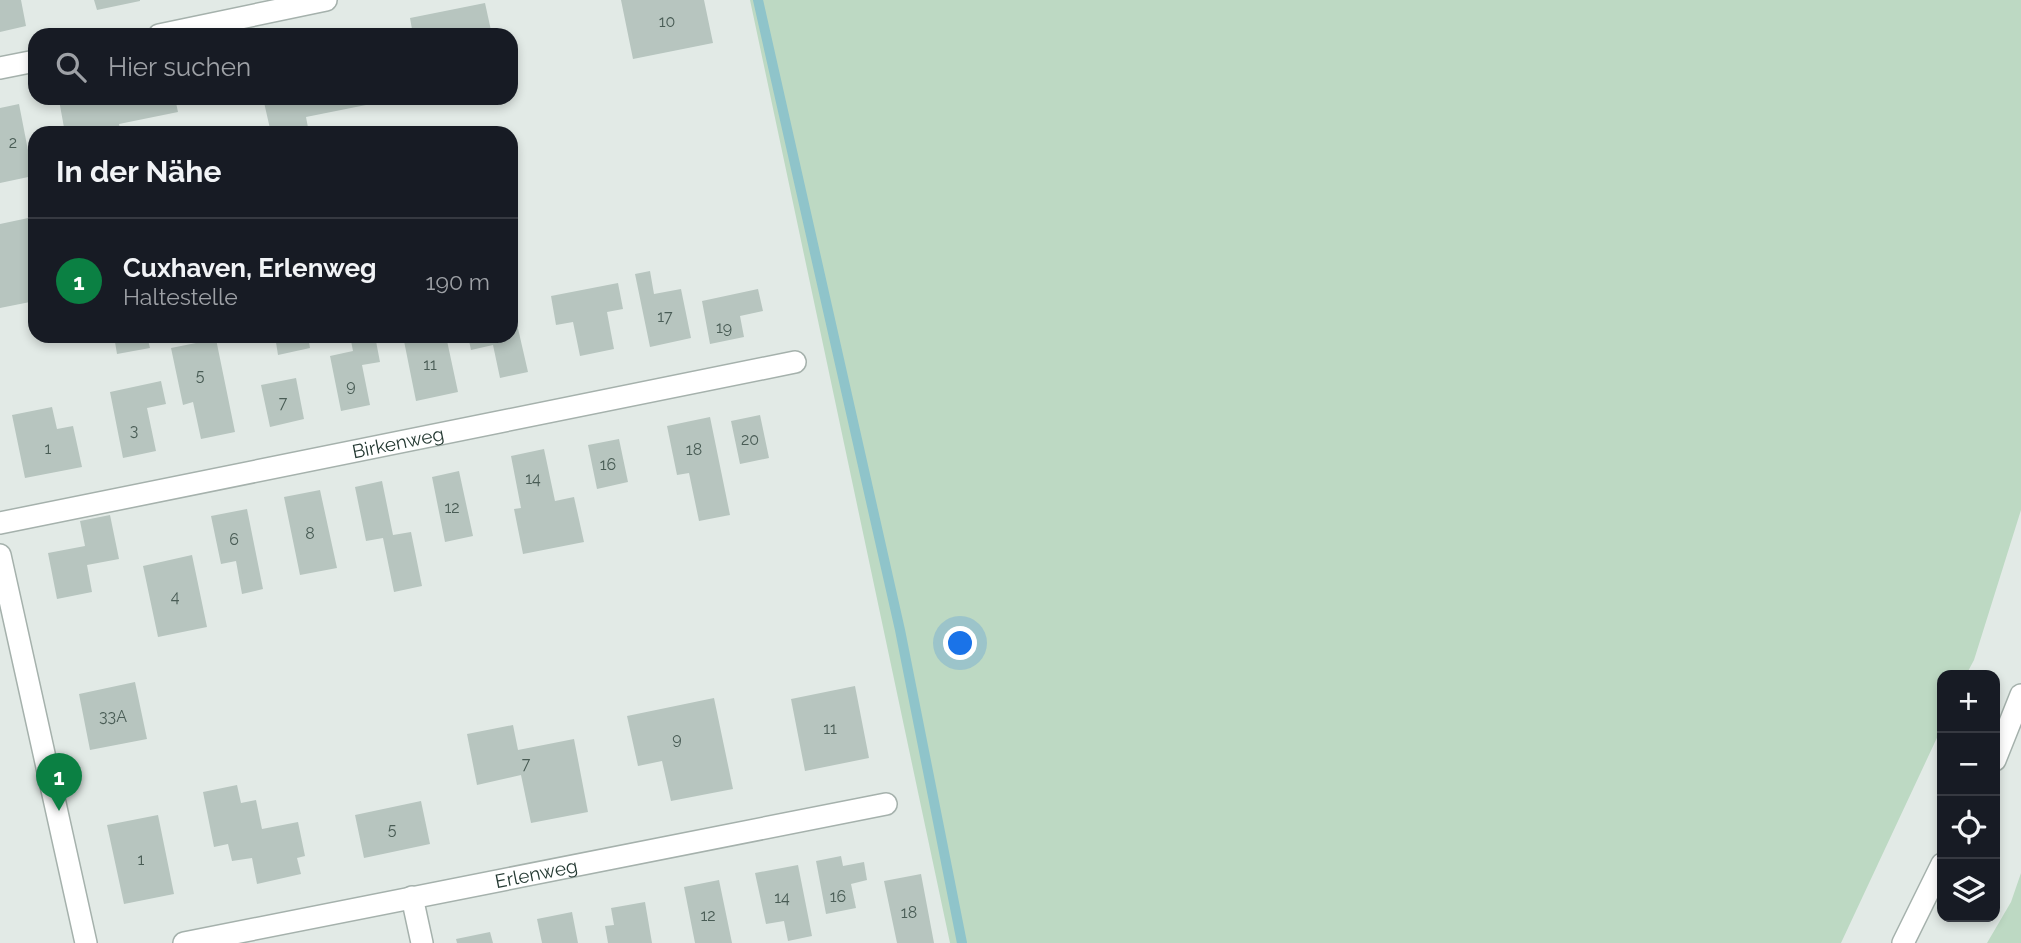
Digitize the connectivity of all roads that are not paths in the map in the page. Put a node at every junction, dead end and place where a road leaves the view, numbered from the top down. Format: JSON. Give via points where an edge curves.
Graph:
{"nodes":[{"id":1,"x":326,"y":0,"type":"edge"},
{"id":2,"x":192,"y":28,"type":"edge"},
{"id":3,"x":28,"y":62,"type":"edge"},
{"id":4,"x":0,"y":68,"type":"edge"},
{"id":5,"x":795,"y":362,"type":"dead end"},
{"id":6,"x":0,"y":523,"type":"edge"},
{"id":7,"x":0,"y":555,"type":"edge"},
{"id":8,"x":2021,"y":695,"type":"edge"},
{"id":9,"x":2000,"y":748,"type":"edge"},
{"id":10,"x":886,"y":804,"type":"dead end"},
{"id":11,"x":1937,"y":874,"type":"edge"},
{"id":12,"x":412,"y":897,"type":"junction"},
{"id":13,"x":86,"y":943,"type":"edge"},
{"id":14,"x":184,"y":943,"type":"edge"},
{"id":15,"x":422,"y":943,"type":"edge"},
{"id":16,"x":1903,"y":943,"type":"edge"}],
"edges":[{"from":1,"to":2,"type":"street"},
{"from":3,"to":4,"type":"street"},
{"from":5,"to":6,"type":"street","name":"Birkenweg"},
{"from":7,"to":13,"type":"street"},
{"from":8,"to":9,"type":"street"},
{"from":10,"to":12,"type":"street","name":"Erlenweg"},
{"from":11,"to":16,"type":"street"},
{"from":12,"to":14,"type":"street","name":"Erlenweg"},
{"from":12,"to":15,"type":"street"}]}
